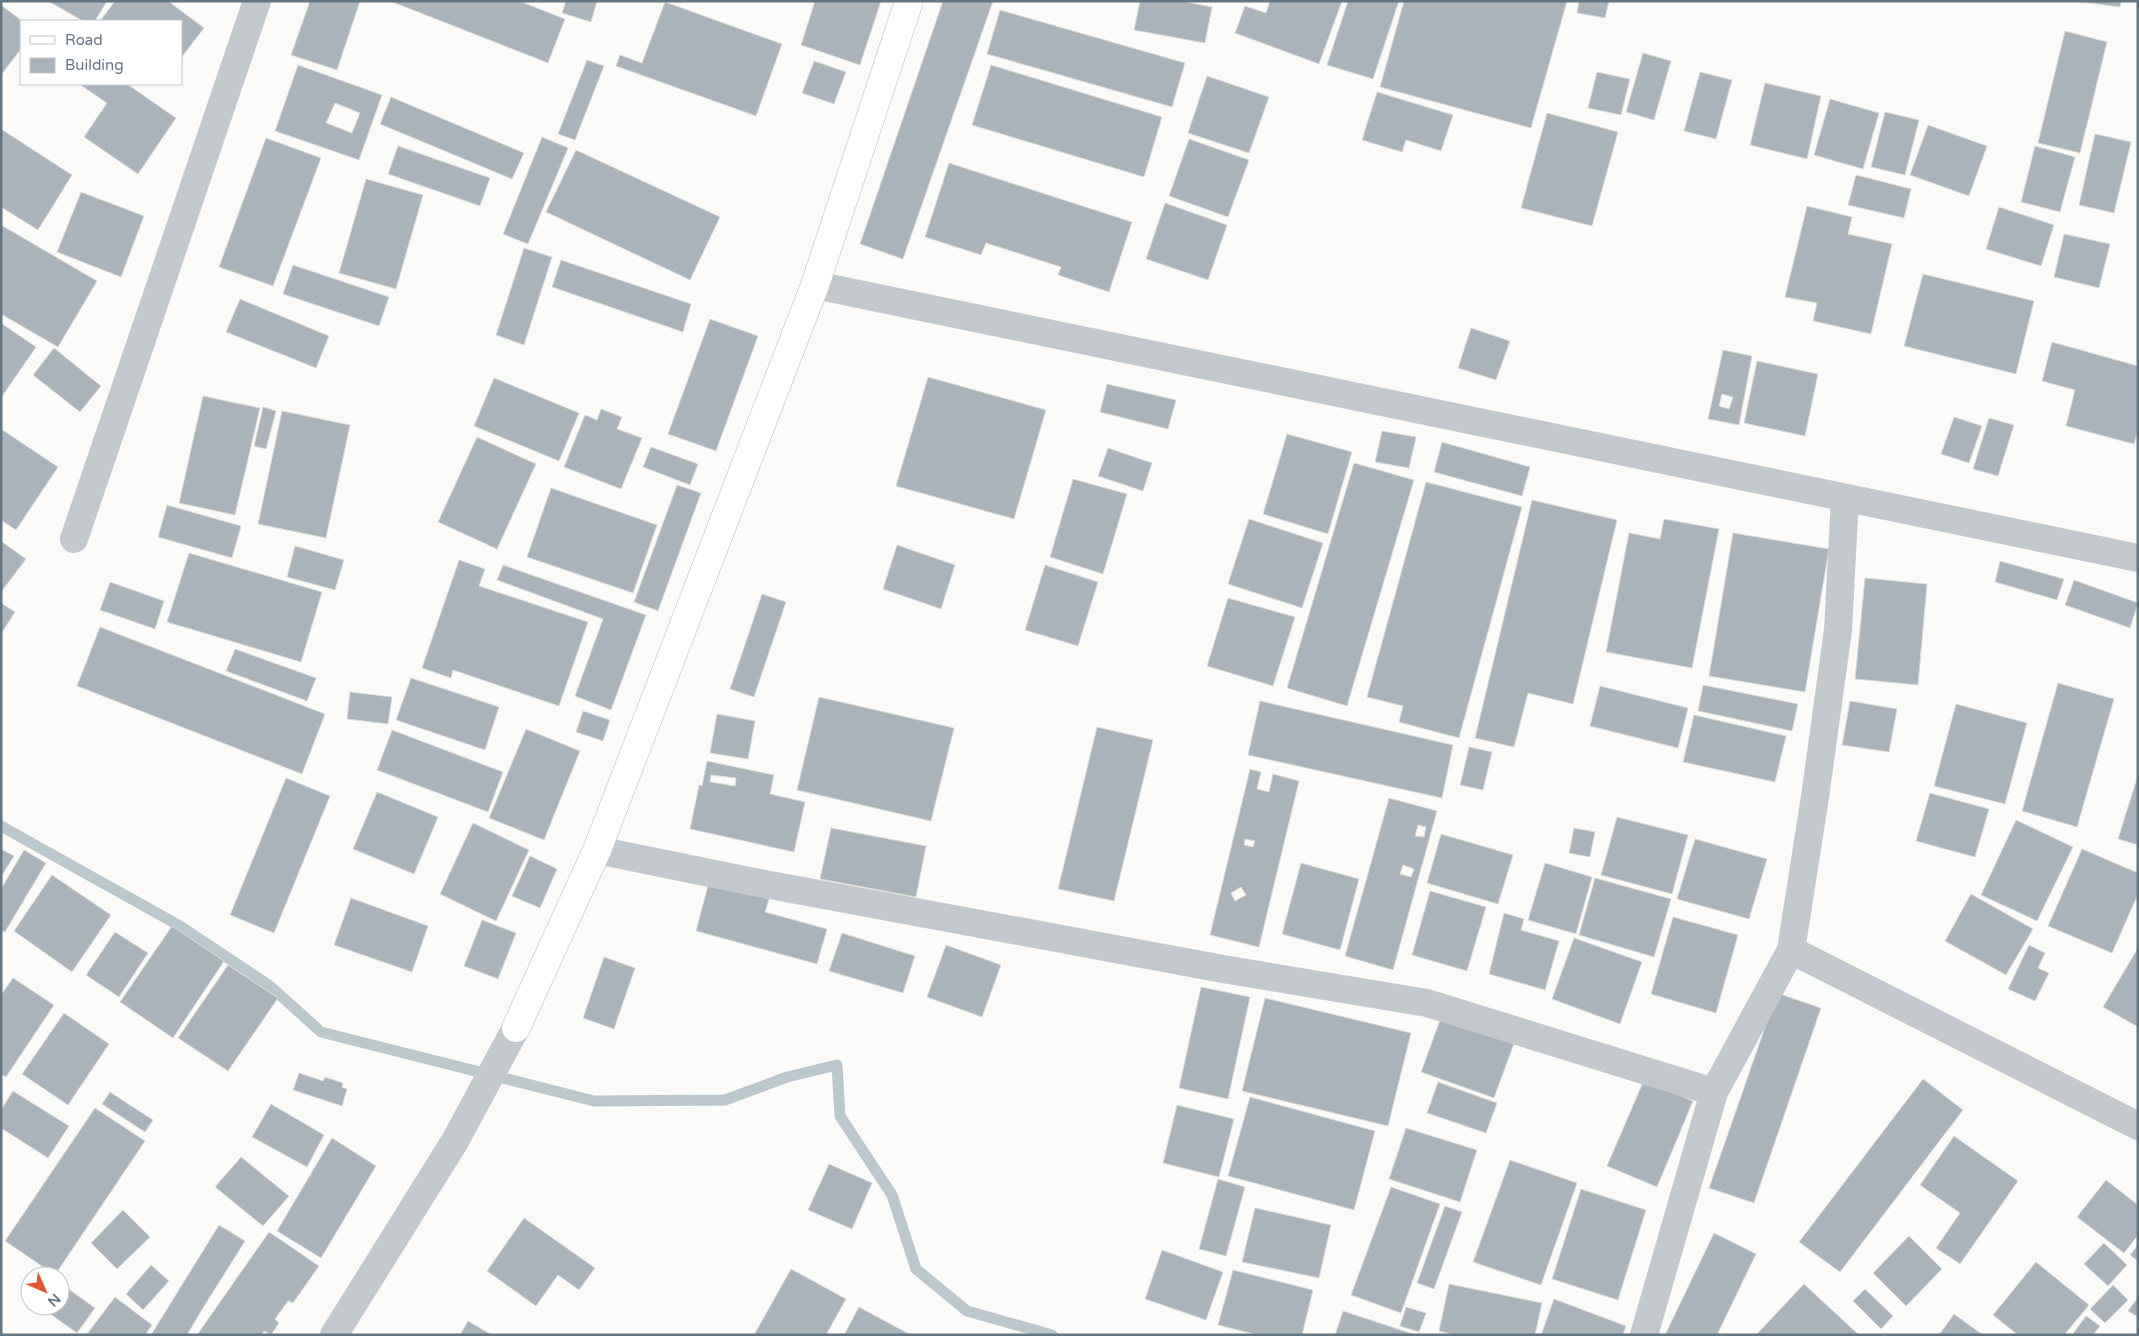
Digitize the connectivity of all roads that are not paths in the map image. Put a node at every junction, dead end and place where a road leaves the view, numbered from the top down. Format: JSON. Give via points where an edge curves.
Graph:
{"nodes":[{"id":1,"x":257,"y":1,"type":"edge"},
{"id":2,"x":909,"y":1,"type":"edge"},
{"id":3,"x":815,"y":285,"type":"junction"},
{"id":4,"x":1845,"y":498,"type":"junction"},
{"id":5,"x":74,"y":539,"type":"dead end"},
{"id":6,"x":2138,"y":558,"type":"edge"},
{"id":7,"x":597,"y":850,"type":"junction"},
{"id":8,"x":1791,"y":950,"type":"junction"},
{"id":9,"x":516,"y":1028,"type":"joint"},
{"id":10,"x":1714,"y":1092,"type":"junction"},
{"id":11,"x":2138,"y":1126,"type":"edge"},
{"id":12,"x":334,"y":1335,"type":"edge"},
{"id":13,"x":1644,"y":1335,"type":"edge"}],
"edges":[{"from":1,"to":5,"type":"street"},
{"from":2,"to":3,"type":"main road"},
{"from":3,"to":4,"type":"street"},
{"from":3,"to":7,"type":"main road"},
{"from":4,"to":6,"type":"street"},
{"from":4,"to":8,"type":"street","via":[[1838,630],[1816,797]]},
{"from":7,"to":9,"type":"main road"},
{"from":7,"to":10,"type":"street","via":[[1145,955],[1427,1003]]},
{"from":8,"to":10,"type":"street"},
{"from":8,"to":11,"type":"street"},
{"from":9,"to":12,"type":"street","via":[[454,1141]]},
{"from":10,"to":13,"type":"street"}]}
